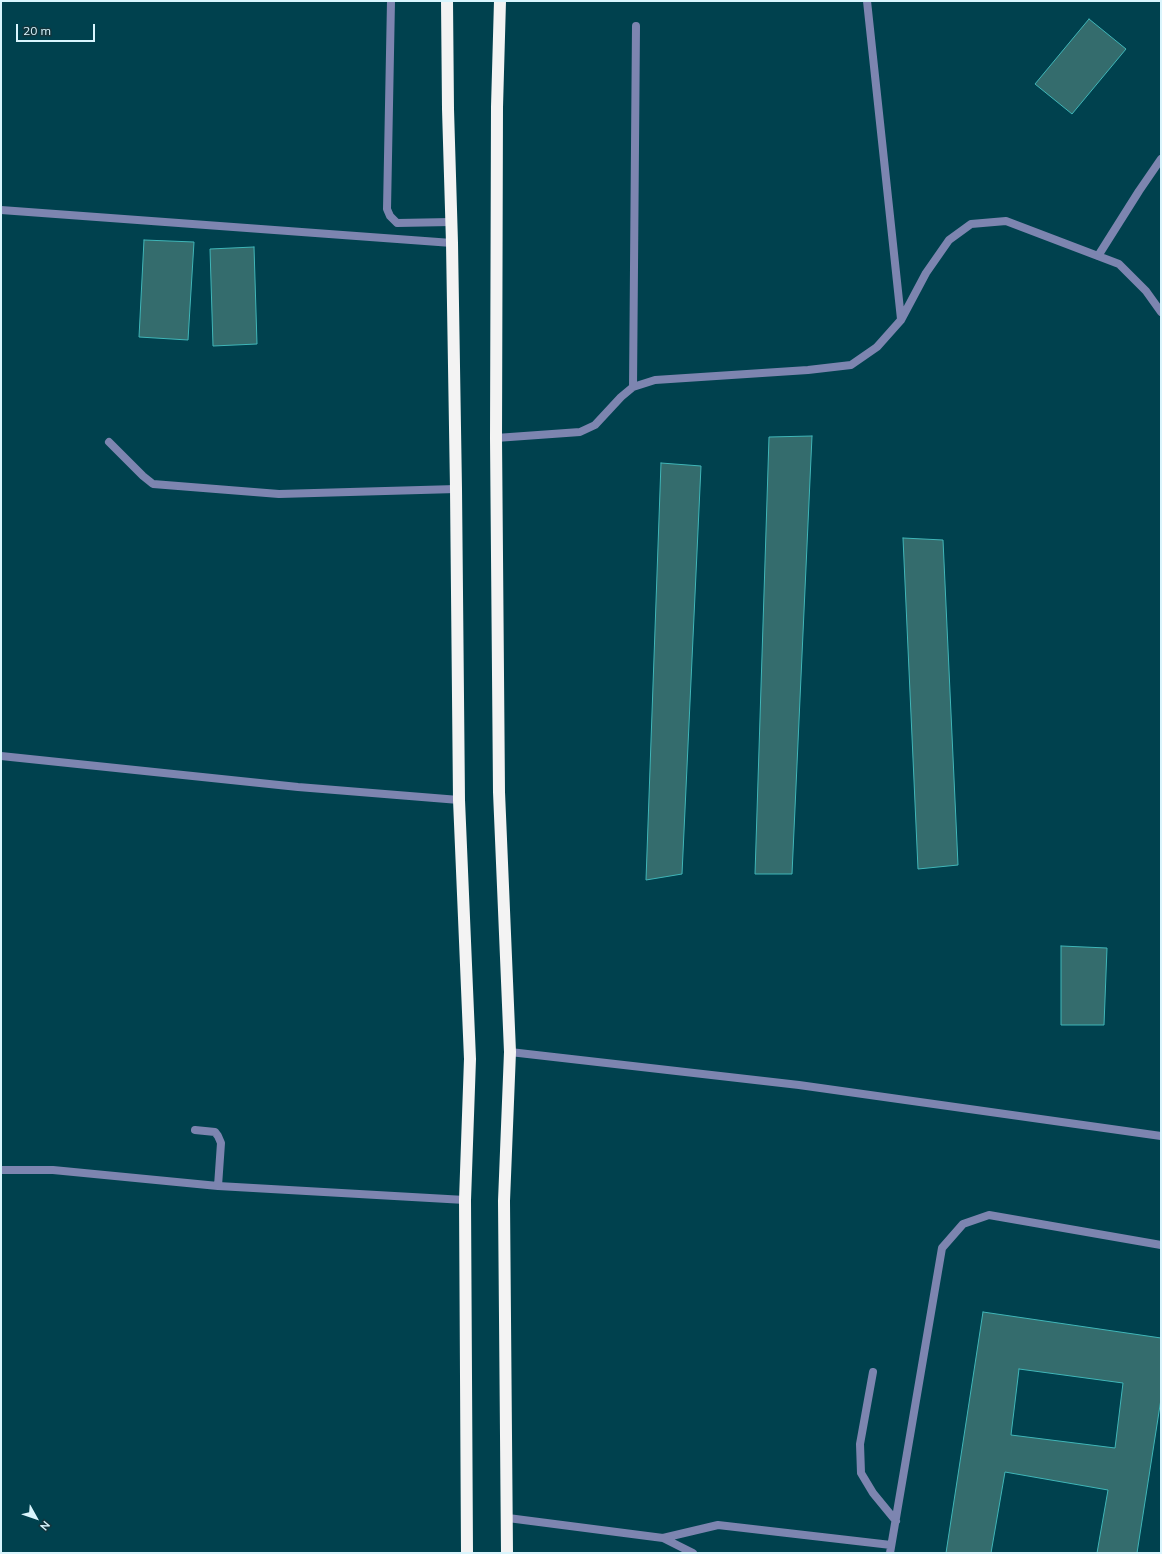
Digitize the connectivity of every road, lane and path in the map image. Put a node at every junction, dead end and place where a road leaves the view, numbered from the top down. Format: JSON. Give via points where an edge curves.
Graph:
{"nodes":[{"id":1,"x":391,"y":1,"type":"edge"},
{"id":2,"x":447,"y":1,"type":"edge"},
{"id":3,"x":500,"y":1,"type":"edge"},
{"id":4,"x":867,"y":1,"type":"edge"},
{"id":5,"x":636,"y":26,"type":"dead end"},
{"id":6,"x":1161,"y":159,"type":"edge"},
{"id":7,"x":1,"y":210,"type":"edge"},
{"id":8,"x":451,"y":222,"type":"junction"},
{"id":9,"x":452,"y":243,"type":"junction"},
{"id":10,"x":1098,"y":256,"type":"junction"},
{"id":11,"x":1161,"y":312,"type":"edge"},
{"id":12,"x":901,"y":320,"type":"junction"},
{"id":13,"x":633,"y":387,"type":"junction"},
{"id":14,"x":496,"y":438,"type":"junction"},
{"id":15,"x":109,"y":442,"type":"dead end"},
{"id":16,"x":456,"y":489,"type":"junction"},
{"id":17,"x":1,"y":756,"type":"edge"},
{"id":18,"x":459,"y":800,"type":"junction"},
{"id":19,"x":510,"y":1052,"type":"junction"},
{"id":20,"x":195,"y":1130,"type":"dead end"},
{"id":21,"x":1161,"y":1136,"type":"edge"},
{"id":22,"x":1,"y":1170,"type":"edge"},
{"id":23,"x":218,"y":1186,"type":"junction"},
{"id":24,"x":465,"y":1200,"type":"junction"},
{"id":25,"x":1161,"y":1245,"type":"edge"},
{"id":26,"x":873,"y":1372,"type":"dead end"},
{"id":27,"x":508,"y":1518,"type":"junction"},
{"id":28,"x":896,"y":1520,"type":"junction"},
{"id":29,"x":663,"y":1538,"type":"junction"},
{"id":30,"x":891,"y":1549,"type":"edge"},
{"id":31,"x":467,"y":1553,"type":"edge"},
{"id":32,"x":507,"y":1553,"type":"edge"},
{"id":33,"x":693,"y":1553,"type":"edge"}],
"edges":[{"from":1,"to":8,"type":"street","via":[[387,209],[397,223]]},
{"from":2,"to":8,"type":"highway"},
{"from":3,"to":14,"type":"highway","via":[[497,107]]},
{"from":4,"to":12,"type":"street"},
{"from":5,"to":13,"type":"street"},
{"from":6,"to":10,"type":"street"},
{"from":7,"to":9,"type":"street"},
{"from":8,"to":9,"type":"highway"},
{"from":9,"to":16,"type":"highway"},
{"from":10,"to":11,"type":"street","via":[[1119,264],[1146,291]]},
{"from":10,"to":12,"type":"street","via":[[1006,221],[971,224],[949,240],[926,273]]},
{"from":12,"to":13,"type":"street","via":[[877,346],[851,365],[655,380]]},
{"from":13,"to":14,"type":"street","via":[[594,425],[580,432]]},
{"from":14,"to":19,"type":"highway","via":[[499,792]]},
{"from":15,"to":16,"type":"street","via":[[153,484],[279,494]]},
{"from":16,"to":18,"type":"highway"},
{"from":17,"to":18,"type":"street","via":[[298,787]]},
{"from":18,"to":24,"type":"highway","via":[[470,1058]]},
{"from":19,"to":21,"type":"street","via":[[800,1085]]},
{"from":19,"to":27,"type":"highway","via":[[504,1201]]},
{"from":20,"to":23,"type":"street","via":[[215,1132],[221,1143]]},
{"from":22,"to":23,"type":"street","via":[[53,1170]]},
{"from":23,"to":24,"type":"street"},
{"from":24,"to":31,"type":"highway"},
{"from":25,"to":28,"type":"street","via":[[989,1215],[963,1224],[942,1248]]},
{"from":26,"to":28,"type":"street","via":[[860,1444],[861,1473],[873,1493]]},
{"from":27,"to":29,"type":"street"},
{"from":27,"to":32,"type":"highway"},
{"from":28,"to":30,"type":"street"},
{"from":29,"to":30,"type":"street","via":[[718,1525]]},
{"from":29,"to":33,"type":"street"}]}
